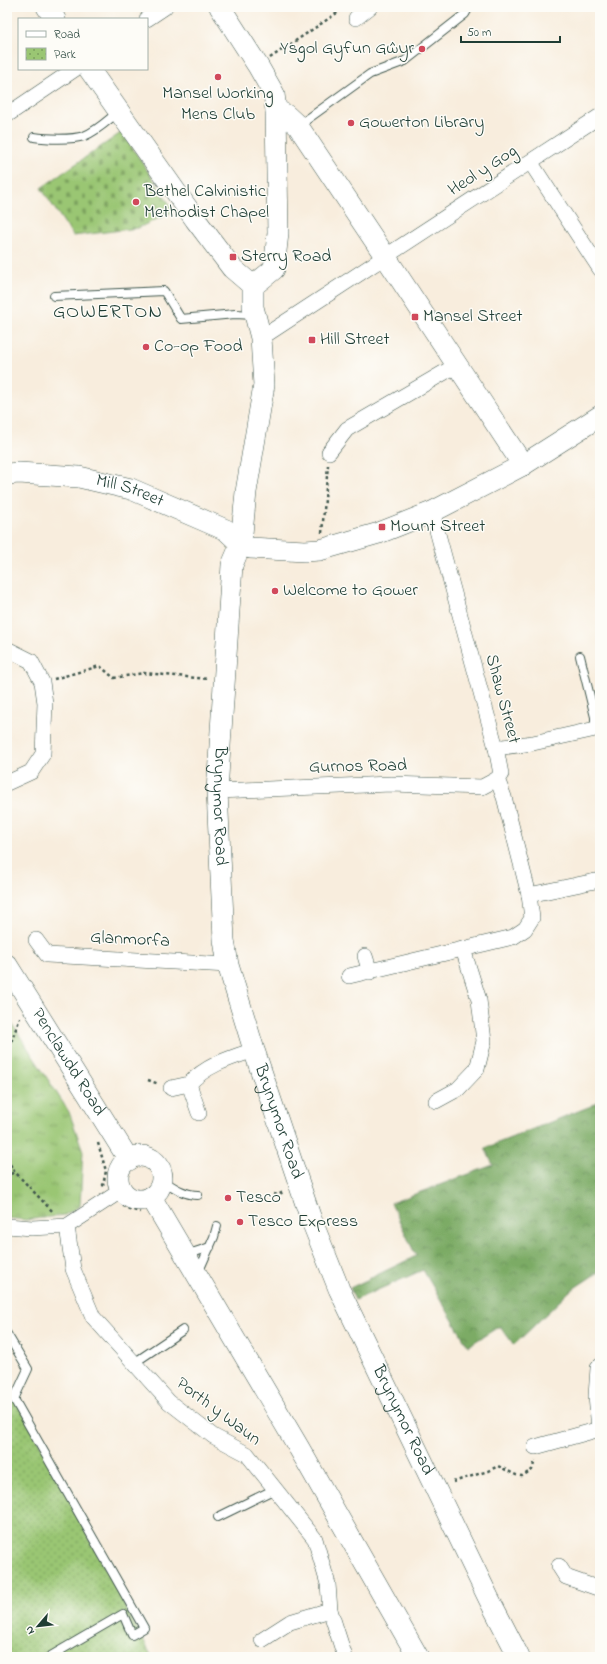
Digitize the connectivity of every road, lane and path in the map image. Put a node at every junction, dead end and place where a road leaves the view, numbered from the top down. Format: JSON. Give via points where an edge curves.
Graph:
{"nodes":[{"id":1,"x":47,"y":7,"type":"edge"},
{"id":2,"x":165,"y":7,"type":"edge"},
{"id":3,"x":220,"y":7,"type":"edge"},
{"id":4,"x":370,"y":7,"type":"edge"},
{"id":5,"x":469,"y":7,"type":"edge"},
{"id":6,"x":351,"y":13,"type":"edge"},
{"id":7,"x":54,"y":18,"type":"edge"},
{"id":8,"x":148,"y":18,"type":"edge"},
{"id":9,"x":258,"y":66,"type":"junction"},
{"id":10,"x":74,"y":70,"type":"edge"},
{"id":11,"x":90,"y":70,"type":"edge"},
{"id":12,"x":276,"y":110,"type":"junction"},
{"id":13,"x":119,"y":111,"type":"junction"},
{"id":14,"x":7,"y":115,"type":"edge"},
{"id":15,"x":600,"y":116,"type":"edge"},
{"id":16,"x":298,"y":126,"type":"junction"},
{"id":17,"x":34,"y":137,"type":"dead end"},
{"id":18,"x":531,"y":163,"type":"junction"},
{"id":19,"x":385,"y":256,"type":"junction"},
{"id":20,"x":600,"y":269,"type":"edge"},
{"id":21,"x":253,"y":286,"type":"junction"},
{"id":22,"x":54,"y":296,"type":"dead end"},
{"id":23,"x":255,"y":315,"type":"junction"},
{"id":24,"x":261,"y":338,"type":"junction"},
{"id":25,"x":457,"y":365,"type":"junction"},
{"id":26,"x":600,"y":416,"type":"edge"},
{"id":27,"x":329,"y":452,"type":"joint"},
{"id":28,"x":523,"y":465,"type":"junction"},
{"id":29,"x":7,"y":474,"type":"edge"},
{"id":30,"x":432,"y":512,"type":"junction"},
{"id":31,"x":241,"y":544,"type":"junction"},
{"id":32,"x":320,"y":550,"type":"junction"},
{"id":33,"x":7,"y":649,"type":"edge"},
{"id":34,"x":580,"y":656,"type":"dead end"},
{"id":35,"x":225,"y":680,"type":"junction"},
{"id":36,"x":42,"y":682,"type":"junction"},
{"id":37,"x":597,"y":729,"type":"edge"},
{"id":38,"x":496,"y":748,"type":"junction"},
{"id":39,"x":497,"y":779,"type":"junction"},
{"id":40,"x":7,"y":783,"type":"edge"},
{"id":41,"x":217,"y":790,"type":"junction"},
{"id":42,"x":600,"y":880,"type":"edge"},
{"id":43,"x":529,"y":895,"type":"junction"},
{"id":44,"x":36,"y":940,"type":"dead end"},
{"id":45,"x":463,"y":949,"type":"junction"},
{"id":46,"x":365,"y":956,"type":"dead end"},
{"id":47,"x":7,"y":965,"type":"edge"},
{"id":48,"x":228,"y":965,"type":"junction"},
{"id":49,"x":370,"y":972,"type":"junction"},
{"id":50,"x":349,"y":976,"type":"dead end"},
{"id":51,"x":30,"y":1001,"type":"junction"},
{"id":52,"x":254,"y":1050,"type":"junction"},
{"id":53,"x":7,"y":1053,"type":"edge"},
{"id":54,"x":189,"y":1084,"type":"junction"},
{"id":55,"x":171,"y":1088,"type":"dead end"},
{"id":56,"x":436,"y":1100,"type":"dead end"},
{"id":57,"x":199,"y":1113,"type":"dead end"},
{"id":58,"x":7,"y":1158,"type":"edge"},
{"id":59,"x":129,"y":1160,"type":"junction"},
{"id":60,"x":14,"y":1171,"type":"junction"},
{"id":61,"x":7,"y":1179,"type":"edge"},
{"id":62,"x":162,"y":1180,"type":"junction"},
{"id":63,"x":122,"y":1190,"type":"junction"},
{"id":64,"x":198,"y":1195,"type":"dead end"},
{"id":65,"x":151,"y":1197,"type":"junction"},
{"id":66,"x":7,"y":1226,"type":"edge"},
{"id":67,"x":67,"y":1226,"type":"junction"},
{"id":68,"x":217,"y":1226,"type":"dead end"},
{"id":69,"x":210,"y":1247,"type":"junction"},
{"id":70,"x":184,"y":1253,"type":"junction"},
{"id":71,"x":197,"y":1274,"type":"junction"},
{"id":72,"x":183,"y":1330,"type":"dead end"},
{"id":73,"x":7,"y":1334,"type":"edge"},
{"id":74,"x":134,"y":1364,"type":"junction"},
{"id":75,"x":600,"y":1366,"type":"edge"},
{"id":76,"x":7,"y":1391,"type":"edge"},
{"id":77,"x":15,"y":1396,"type":"junction"},
{"id":78,"x":600,"y":1429,"type":"edge"},
{"id":79,"x":536,"y":1452,"type":"joint"},
{"id":80,"x":453,"y":1482,"type":"dead end"},
{"id":81,"x":275,"y":1489,"type":"junction"},
{"id":82,"x":218,"y":1517,"type":"dead end"},
{"id":83,"x":559,"y":1566,"type":"dead end"},
{"id":84,"x":600,"y":1589,"type":"edge"},
{"id":85,"x":330,"y":1610,"type":"junction"},
{"id":86,"x":262,"y":1640,"type":"dead end"},
{"id":87,"x":49,"y":1657,"type":"edge"},
{"id":88,"x":345,"y":1657,"type":"edge"},
{"id":89,"x":418,"y":1657,"type":"edge"},
{"id":90,"x":519,"y":1657,"type":"edge"}],
"edges":[{"from":1,"to":7,"type":"street"},
{"from":2,"to":8,"type":"street"},
{"from":3,"to":9,"type":"street"},
{"from":4,"to":6,"type":"street"},
{"from":5,"to":16,"type":"lane","via":[[465,14],[405,60],[370,74]]},
{"from":6,"to":9,"type":"path"},
{"from":9,"to":12,"type":"street","via":[[274,94]]},
{"from":10,"to":14,"type":"street"},
{"from":11,"to":13,"type":"street"},
{"from":12,"to":16,"type":"street"},
{"from":12,"to":21,"type":"street","via":[[278,233],[274,269]]},
{"from":13,"to":17,"type":"lane","via":[[84,136]]},
{"from":13,"to":21,"type":"street","via":[[232,268]]},
{"from":15,"to":18,"type":"street","name":"Heol y Gog"},
{"from":16,"to":19,"type":"street"},
{"from":18,"to":19,"type":"street","name":"Heol y Gog"},
{"from":18,"to":20,"type":"street"},
{"from":19,"to":24,"type":"street"},
{"from":19,"to":25,"type":"street"},
{"from":21,"to":23,"type":"street"},
{"from":22,"to":23,"type":"lane","via":[[164,291],[181,319],[235,314]]},
{"from":23,"to":24,"type":"street"},
{"from":24,"to":31,"type":"street","via":[[264,385],[246,492]]},
{"from":25,"to":27,"type":"street","via":[[347,429]]},
{"from":25,"to":28,"type":"street"},
{"from":26,"to":28,"type":"street"},
{"from":27,"to":32,"type":"path"},
{"from":28,"to":30,"type":"street"},
{"from":29,"to":31,"type":"street","name":"Mill Street","via":[[79,477],[130,490],[226,530]]},
{"from":30,"to":32,"type":"street","via":[[379,533]]},
{"from":30,"to":38,"type":"street","name":"Shaw Street"},
{"from":31,"to":32,"type":"street","via":[[250,548]]},
{"from":31,"to":35,"type":"street","name":"Brynymor Road","via":[[232,565]]},
{"from":33,"to":36,"type":"street","via":[[31,660]]},
{"from":34,"to":37,"type":"lane"},
{"from":35,"to":36,"type":"path","via":[[144,673],[114,678],[100,666]]},
{"from":35,"to":41,"type":"street","name":"Brynymor Road"},
{"from":36,"to":40,"type":"street","via":[[45,703],[43,754],[31,772]]},
{"from":37,"to":38,"type":"street"},
{"from":38,"to":39,"type":"street","name":"Shaw Street","via":[[501,774]]},
{"from":39,"to":41,"type":"street","name":"Gurnos Road","via":[[482,787],[391,784]]},
{"from":39,"to":43,"type":"street","name":"Shaw Street"},
{"from":41,"to":48,"type":"street","name":"Brynymor Road","via":[[224,940]]},
{"from":42,"to":43,"type":"street"},
{"from":43,"to":45,"type":"street","name":"Shaw Street","via":[[532,918],[524,929],[514,937]]},
{"from":44,"to":48,"type":"street","name":"Glanmorfa","via":[[47,955]]},
{"from":45,"to":49,"type":"street","name":"Shaw Street"},
{"from":45,"to":56,"type":"street","via":[[479,1000],[484,1041],[477,1069],[458,1089]]},
{"from":46,"to":49,"type":"street"},
{"from":47,"to":51,"type":"street","name":"Penclawdd Road"},
{"from":48,"to":52,"type":"street","name":"Brynymor Road"},
{"from":49,"to":50,"type":"street","name":"Shaw Street"},
{"from":51,"to":53,"type":"path","via":[[22,1013]]},
{"from":51,"to":59,"type":"street","name":"Penclawdd Road"},
{"from":52,"to":54,"type":"street","via":[[218,1063],[198,1074]]},
{"from":52,"to":90,"type":"street","name":"Brynymor Road","via":[[311,1219],[339,1289]]},
{"from":54,"to":55,"type":"street"},
{"from":54,"to":57,"type":"street"},
{"from":58,"to":60,"type":"path"},
{"from":59,"to":62,"type":"street","via":[[142,1157],[154,1162]]},
{"from":59,"to":63,"type":"street","via":[[120,1170],[118,1177]]},
{"from":60,"to":61,"type":"path"},
{"from":60,"to":67,"type":"path"},
{"from":62,"to":64,"type":"lane","via":[[183,1193]]},
{"from":62,"to":65,"type":"street","via":[[156,1193]]},
{"from":63,"to":65,"type":"street","via":[[132,1199]]},
{"from":63,"to":67,"type":"street"},
{"from":65,"to":70,"type":"street"},
{"from":66,"to":67,"type":"street"},
{"from":67,"to":74,"type":"street","name":"Porth y Waun","via":[[73,1269],[93,1317]]},
{"from":68,"to":69,"type":"lane"},
{"from":69,"to":70,"type":"lane"},
{"from":69,"to":71,"type":"lane"},
{"from":70,"to":71,"type":"street"},
{"from":71,"to":89,"type":"street"},
{"from":72,"to":74,"type":"lane"},
{"from":73,"to":77,"type":"lane","via":[[28,1369]]},
{"from":74,"to":81,"type":"street","name":"Porth y Waun","via":[[169,1402],[213,1436],[247,1454]]},
{"from":75,"to":78,"type":"street","via":[[596,1396]]},
{"from":76,"to":77,"type":"lane"},
{"from":77,"to":87,"type":"lane","via":[[14,1399],[144,1628],[132,1635],[122,1614]]},
{"from":78,"to":79,"type":"street"},
{"from":79,"to":80,"type":"path","via":[[532,1470],[522,1476],[498,1466]]},
{"from":81,"to":82,"type":"lane"},
{"from":81,"to":85,"type":"street","name":"Porth y Waun","via":[[315,1539],[328,1584]]},
{"from":83,"to":84,"type":"street","via":[[566,1578]]},
{"from":85,"to":86,"type":"street","via":[[290,1622]]},
{"from":85,"to":88,"type":"street","name":"Porth y Waun"}]}
